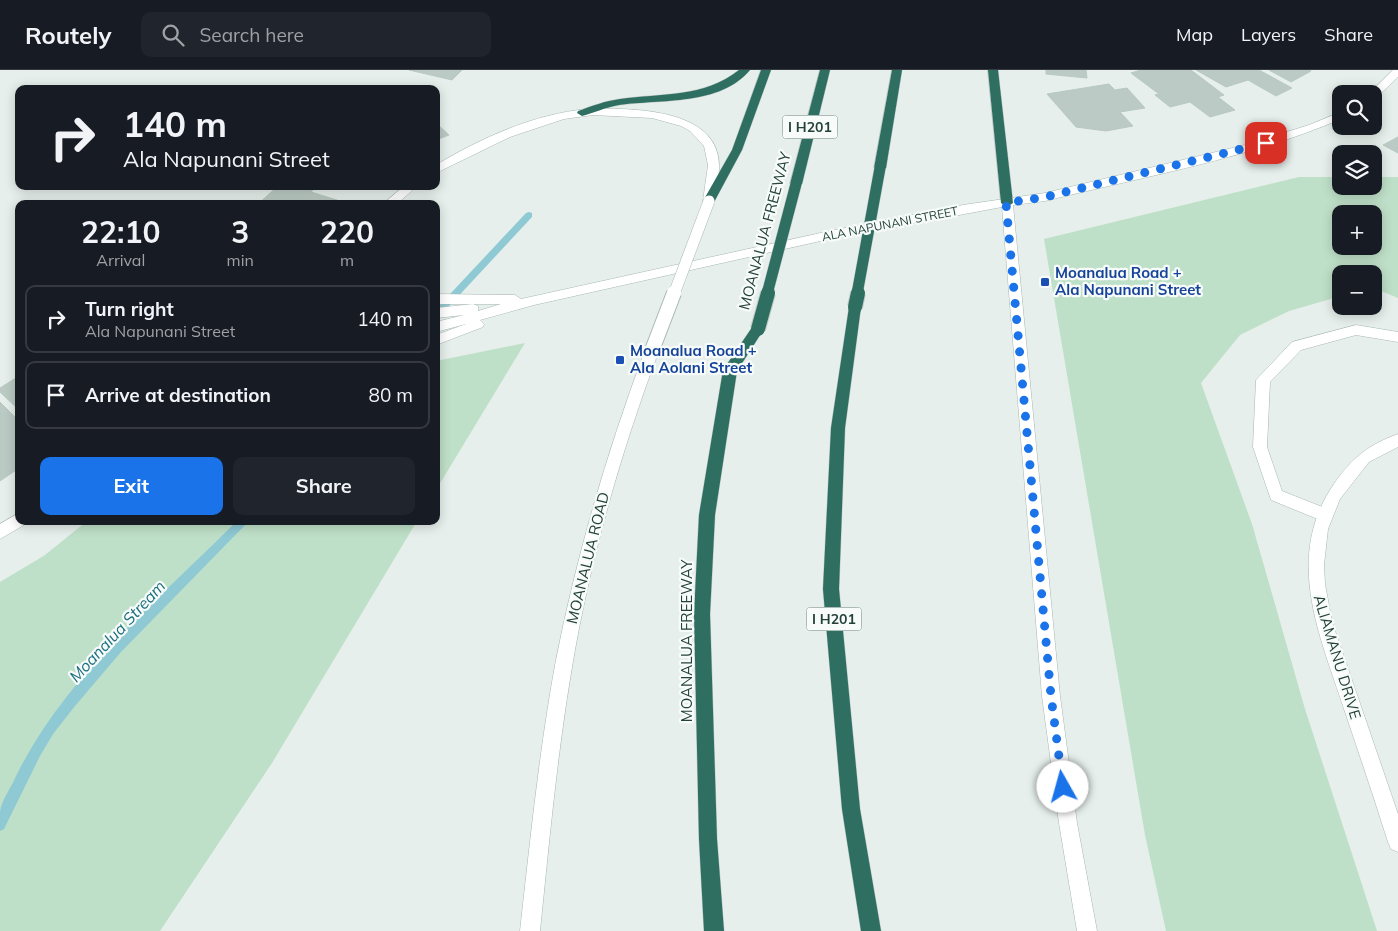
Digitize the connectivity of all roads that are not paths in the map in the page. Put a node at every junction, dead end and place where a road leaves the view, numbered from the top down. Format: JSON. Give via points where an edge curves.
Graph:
{"nodes":[{"id":1,"x":745,"y":70,"type":"edge"},
{"id":2,"x":766,"y":70,"type":"edge"},
{"id":3,"x":825,"y":70,"type":"edge"},
{"id":4,"x":897,"y":70,"type":"edge"},
{"id":5,"x":993,"y":70,"type":"edge"},
{"id":6,"x":1398,"y":71,"type":"edge"},
{"id":7,"x":1382,"y":86,"type":"edge"},
{"id":8,"x":582,"y":113,"type":"junction"},
{"id":9,"x":1332,"y":118,"type":"edge"},
{"id":10,"x":440,"y":168,"type":"edge"},
{"id":11,"x":407,"y":190,"type":"edge"},
{"id":12,"x":397,"y":199,"type":"edge"},
{"id":13,"x":709,"y":201,"type":"junction"},
{"id":14,"x":1006,"y":203,"type":"junction"},
{"id":15,"x":440,"y":299,"type":"edge"},
{"id":16,"x":534,"y":300,"type":"junction"},
{"id":17,"x":440,"y":312,"type":"edge"},
{"id":18,"x":440,"y":325,"type":"edge"},
{"id":19,"x":1398,"y":337,"type":"edge"},
{"id":20,"x":440,"y":338,"type":"edge"},
{"id":21,"x":1398,"y":440,"type":"edge"},
{"id":22,"x":1325,"y":514,"type":"junction"},
{"id":23,"x":15,"y":523,"type":"edge"},
{"id":24,"x":0,"y":532,"type":"edge"},
{"id":25,"x":1398,"y":842,"type":"edge"},
{"id":26,"x":530,"y":931,"type":"edge"},
{"id":27,"x":714,"y":931,"type":"edge"},
{"id":28,"x":871,"y":931,"type":"edge"},
{"id":29,"x":1087,"y":931,"type":"edge"}],
"edges":[{"from":1,"to":8,"type":"highway","via":[[707,91],[617,102]]},
{"from":2,"to":13,"type":"highway","via":[[736,150]]},
{"from":3,"to":27,"type":"highway","name":"MOANALUA FREEWAY","number":"I H201","bridge":true,"via":[[758,329],[730,370],[707,515],[702,614],[708,839]]},
{"from":4,"to":28,"type":"highway","number":"I H201","bridge":true,"via":[[855,307],[838,428],[831,589],[851,809]]},
{"from":5,"to":14,"type":"highway"},
{"from":6,"to":7,"type":"street"},
{"from":8,"to":10,"type":"street","name":"MOANALUA ROAD","via":[[514,132]]},
{"from":8,"to":13,"type":"street","name":"MOANALUA ROAD","via":[[651,114],[695,130],[709,145],[714,160]]},
{"from":9,"to":14,"type":"street","name":"ALA NAPUNANI STREET","via":[[1240,150],[1045,197]]},
{"from":11,"to":12,"type":"street"},
{"from":13,"to":26,"type":"street","name":"MOANALUA ROAD","bridge":true,"via":[[614,457],[570,629],[548,776]]},
{"from":14,"to":16,"type":"street","name":"ALA NAPUNANI STREET","via":[[825,236]]},
{"from":14,"to":29,"type":"street","via":[[1051,696]]},
{"from":15,"to":16,"type":"street"},
{"from":16,"to":17,"type":"street"},
{"from":16,"to":18,"type":"street","name":"ALA NAPUNANI STREET"},
{"from":16,"to":20,"type":"street"},
{"from":19,"to":22,"type":"street","via":[[1356,330],[1297,346],[1263,380],[1260,447],[1276,495]]},
{"from":21,"to":22,"type":"street","name":"ALIAMANU DRIVE","via":[[1364,458],[1336,492]]},
{"from":22,"to":25,"type":"street","name":"ALIAMANU DRIVE","via":[[1319,531],[1316,593]]},
{"from":23,"to":24,"type":"street"}]}
